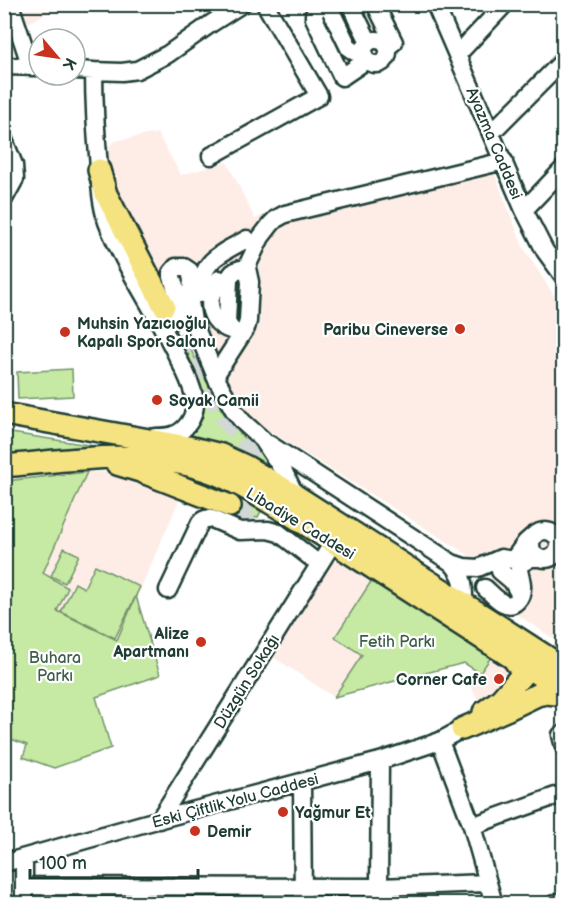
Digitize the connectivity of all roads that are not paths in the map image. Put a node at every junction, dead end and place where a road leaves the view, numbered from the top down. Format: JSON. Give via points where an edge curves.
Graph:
{"nodes":[{"id":1,"x":10,"y":4,"type":"edge"},
{"id":2,"x":242,"y":4,"type":"edge"},
{"id":3,"x":265,"y":4,"type":"edge"},
{"id":4,"x":350,"y":4,"type":"edge"},
{"id":5,"x":375,"y":4,"type":"edge"},
{"id":6,"x":435,"y":4,"type":"edge"},
{"id":7,"x":505,"y":4,"type":"edge"},
{"id":8,"x":27,"y":47,"type":"edge"},
{"id":9,"x":457,"y":55,"type":"junction"},
{"id":10,"x":564,"y":60,"type":"edge"},
{"id":11,"x":4,"y":66,"type":"edge"},
{"id":12,"x":27,"y":67,"type":"edge"},
{"id":13,"x":87,"y":71,"type":"edge"},
{"id":14,"x":94,"y":71,"type":"junction"},
{"id":15,"x":491,"y":133,"type":"junction"},
{"id":16,"x":4,"y":140,"type":"edge"},
{"id":17,"x":211,"y":156,"type":"dead end"},
{"id":18,"x":504,"y":161,"type":"junction"},
{"id":19,"x":564,"y":168,"type":"edge"},
{"id":20,"x":99,"y":170,"type":"junction"},
{"id":21,"x":4,"y":199,"type":"edge"},
{"id":22,"x":524,"y":210,"type":"junction"},
{"id":23,"x":247,"y":239,"type":"dead end"},
{"id":24,"x":564,"y":277,"type":"edge"},
{"id":25,"x":219,"y":279,"type":"dead end"},
{"id":26,"x":164,"y":306,"type":"tunnel mouth"},
{"id":27,"x":163,"y":328,"type":"junction"},
{"id":28,"x":237,"y":333,"type":"junction"},
{"id":29,"x":218,"y":371,"type":"junction"},
{"id":30,"x":9,"y":416,"type":"edge"},
{"id":31,"x":141,"y":439,"type":"junction"},
{"id":32,"x":263,"y":440,"type":"junction"},
{"id":33,"x":90,"y":458,"type":"junction"},
{"id":34,"x":9,"y":465,"type":"edge"},
{"id":35,"x":296,"y":495,"type":"junction"},
{"id":36,"x":230,"y":506,"type":"tunnel mouth"},
{"id":37,"x":534,"y":535,"type":"junction"},
{"id":38,"x":334,"y":541,"type":"junction"},
{"id":39,"x":540,"y":558,"type":"junction"},
{"id":40,"x":452,"y":563,"type":"junction"},
{"id":41,"x":319,"y":564,"type":"junction"},
{"id":42,"x":519,"y":565,"type":"junction"},
{"id":43,"x":500,"y":571,"type":"junction"},
{"id":44,"x":485,"y":588,"type":"dead end"},
{"id":45,"x":168,"y":590,"type":"dead end"},
{"id":46,"x":520,"y":596,"type":"junction"},
{"id":47,"x":468,"y":607,"type":"junction"},
{"id":48,"x":538,"y":666,"type":"edge"},
{"id":49,"x":564,"y":692,"type":"edge"},
{"id":50,"x":564,"y":696,"type":"edge"},
{"id":51,"x":508,"y":709,"type":"junction"},
{"id":52,"x":462,"y":729,"type":"junction"},
{"id":53,"x":440,"y":741,"type":"junction"},
{"id":54,"x":380,"y":761,"type":"junction"},
{"id":55,"x":302,"y":782,"type":"junction"},
{"id":56,"x":564,"y":793,"type":"edge"},
{"id":57,"x":159,"y":820,"type":"junction"},
{"id":58,"x":472,"y":826,"type":"junction"},
{"id":59,"x":24,"y":858,"type":"junction"},
{"id":60,"x":4,"y":863,"type":"edge"},
{"id":61,"x":487,"y":882,"type":"junction"},
{"id":62,"x":24,"y":886,"type":"junction"},
{"id":63,"x":303,"y":886,"type":"junction"},
{"id":64,"x":379,"y":887,"type":"junction"},
{"id":65,"x":564,"y":900,"type":"edge"},
{"id":66,"x":24,"y":903,"type":"edge"},
{"id":67,"x":303,"y":903,"type":"edge"},
{"id":68,"x":494,"y":903,"type":"edge"},
{"id":69,"x":554,"y":903,"type":"edge"}],
"edges":[{"from":1,"to":8,"type":"street"},
{"from":2,"to":14,"type":"street","via":[[138,70]]},
{"from":3,"to":17,"type":"street","via":[[319,96]]},
{"from":4,"to":5,"type":"street","via":[[375,64],[383,62],[388,55],[387,47],[394,42]]},
{"from":6,"to":9,"type":"street","name":"Ayazma Caddesi"},
{"from":7,"to":9,"type":"street"},
{"from":9,"to":15,"type":"street","name":"Ayazma Caddesi"},
{"from":10,"to":15,"type":"street"},
{"from":11,"to":12,"type":"street"},
{"from":13,"to":14,"type":"street"},
{"from":14,"to":20,"type":"street"},
{"from":15,"to":18,"type":"street","name":"Ayazma Caddesi"},
{"from":16,"to":21,"type":"street","via":[[15,179]]},
{"from":18,"to":22,"type":"street","name":"Ayazma Caddesi"},
{"from":18,"to":28,"type":"street","via":[[276,219],[252,253],[247,268],[230,276],[227,322]]},
{"from":19,"to":22,"type":"street"},
{"from":20,"to":26,"type":"main road","via":[[106,194]]},
{"from":20,"to":27,"type":"street","via":[[107,221]]},
{"from":22,"to":24,"type":"street","name":"Ayazma Caddesi"},
{"from":23,"to":29,"type":"street","via":[[214,259],[200,280],[202,317]]},
{"from":25,"to":28,"type":"street","via":[[210,303],[214,320]]},
{"from":27,"to":29,"type":"street","via":[[177,313],[171,273],[176,267],[184,267],[190,270],[192,280],[193,321]]},
{"from":27,"to":31,"type":"street","via":[[187,377],[194,411],[180,432]]},
{"from":28,"to":29,"type":"street"},
{"from":29,"to":32,"type":"street","via":[[227,400]]},
{"from":30,"to":31,"type":"main road","name":"Libadiye Caddesi"},
{"from":31,"to":35,"type":"main road","name":"Libadiye Caddesi","via":[[221,455]]},
{"from":32,"to":35,"type":"street"},
{"from":32,"to":40,"type":"street"},
{"from":33,"to":34,"type":"main road","name":"Libadiye Caddesi"},
{"from":33,"to":36,"type":"main road","via":[[124,466]]},
{"from":33,"to":38,"type":"main road","name":"Libadiye Caddesi","via":[[152,458],[208,471],[243,487]]},
{"from":35,"to":47,"type":"main road","name":"Libadiye Caddesi"},
{"from":37,"to":39,"type":"street","via":[[531,548]]},
{"from":37,"to":39,"type":"street","via":[[542,530],[558,537],[559,547],[554,556]]},
{"from":37,"to":40,"type":"street","via":[[513,560],[501,558],[478,568]]},
{"from":38,"to":41,"type":"street","name":"Düzgün Sokağı"},
{"from":38,"to":48,"type":"main road","name":"Libadiye Caddesi"},
{"from":39,"to":42,"type":"street"},
{"from":40,"to":47,"type":"street","via":[[463,578]]},
{"from":41,"to":45,"type":"street","via":[[273,531],[240,531],[208,518],[200,523]]},
{"from":41,"to":57,"type":"street","name":"Düzgün Sokağı"},
{"from":42,"to":43,"type":"street"},
{"from":42,"to":46,"type":"street"},
{"from":43,"to":46,"type":"street","via":[[512,581]]},
{"from":43,"to":47,"type":"street","via":[[476,580]]},
{"from":44,"to":46,"type":"street","via":[[506,604],[514,603]]},
{"from":47,"to":48,"type":"main road","name":"Libadiye Caddesi"},
{"from":48,"to":49,"type":"main road","name":"Libadiye Caddesi"},
{"from":48,"to":51,"type":"main road","via":[[524,696]]},
{"from":48,"to":52,"type":"main road"},
{"from":50,"to":51,"type":"main road","via":[[544,693]]},
{"from":51,"to":52,"type":"main road"},
{"from":52,"to":53,"type":"street","name":"Eski Çiftlik Yolu Caddesi"},
{"from":53,"to":54,"type":"street","name":"Eski Çiftlik Yolu Caddesi"},
{"from":53,"to":58,"type":"street"},
{"from":54,"to":55,"type":"street","name":"Eski Çiftlik Yolu Caddesi"},
{"from":54,"to":64,"type":"street"},
{"from":55,"to":57,"type":"street","name":"Eski Çiftlik Yolu Caddesi"},
{"from":55,"to":63,"type":"street"},
{"from":56,"to":58,"type":"street"},
{"from":57,"to":59,"type":"street","name":"Eski Çiftlik Yolu Caddesi"},
{"from":58,"to":61,"type":"street"},
{"from":59,"to":60,"type":"street","name":"Eski Çiftlik Yolu Caddesi"},
{"from":59,"to":62,"type":"street"},
{"from":61,"to":64,"type":"street"},
{"from":61,"to":68,"type":"street"},
{"from":62,"to":63,"type":"street"},
{"from":62,"to":66,"type":"street"},
{"from":63,"to":64,"type":"street"},
{"from":63,"to":67,"type":"street"},
{"from":65,"to":69,"type":"street"}]}
